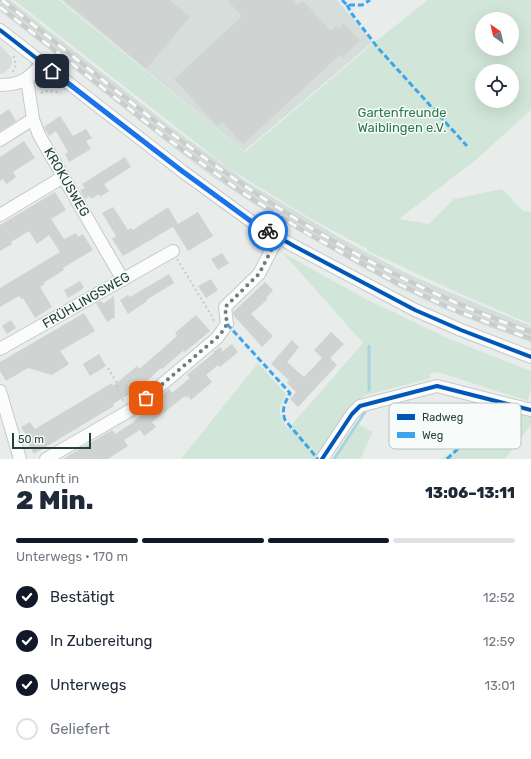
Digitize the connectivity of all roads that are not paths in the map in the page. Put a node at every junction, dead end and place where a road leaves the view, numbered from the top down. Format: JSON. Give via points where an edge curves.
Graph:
{"nodes":[{"id":1,"x":0,"y":30,"type":"edge"},
{"id":2,"x":42,"y":63,"type":"junction"},
{"id":3,"x":27,"y":79,"type":"junction"},
{"id":4,"x":0,"y":86,"type":"edge"},
{"id":5,"x":33,"y":119,"type":"junction"},
{"id":6,"x":0,"y":140,"type":"edge"},
{"id":7,"x":63,"y":178,"type":"junction"},
{"id":8,"x":0,"y":215,"type":"edge"},
{"id":9,"x":278,"y":237,"type":"junction"},
{"id":10,"x":173,"y":251,"type":"dead end"},
{"id":11,"x":123,"y":280,"type":"junction"},
{"id":12,"x":0,"y":350,"type":"edge"},
{"id":13,"x":531,"y":357,"type":"edge"},
{"id":14,"x":0,"y":391,"type":"edge"},
{"id":15,"x":504,"y":403,"type":"edge"},
{"id":16,"x":521,"y":407,"type":"edge"},
{"id":17,"x":531,"y":410,"type":"edge"},
{"id":18,"x":20,"y":459,"type":"edge"},
{"id":19,"x":46,"y":459,"type":"edge"},
{"id":20,"x":322,"y":459,"type":"edge"}],
"edges":[{"from":1,"to":2,"type":"street"},
{"from":2,"to":3,"type":"street"},
{"from":2,"to":9,"type":"street","via":[[182,171],[252,222]]},
{"from":3,"to":4,"type":"street"},
{"from":3,"to":5,"type":"street","name":"KROKUSWEG"},
{"from":5,"to":6,"type":"street"},
{"from":5,"to":7,"type":"street","name":"KROKUSWEG"},
{"from":7,"to":8,"type":"street"},
{"from":7,"to":11,"type":"street","name":"KROKUSWEG"},
{"from":9,"to":13,"type":"street","via":[[415,310]]},
{"from":9,"to":19,"type":"street","via":[[259,274],[225,307],[227,324],[220,335],[130,410]]},
{"from":10,"to":11,"type":"street","name":"FRÜHLINGSWEG"},
{"from":11,"to":12,"type":"street","name":"FRÜHLINGSWEG"},
{"from":14,"to":18,"type":"street"},
{"from":15,"to":20,"type":"street","via":[[438,386],[365,405],[352,414]]},
{"from":16,"to":17,"type":"street"}]}
